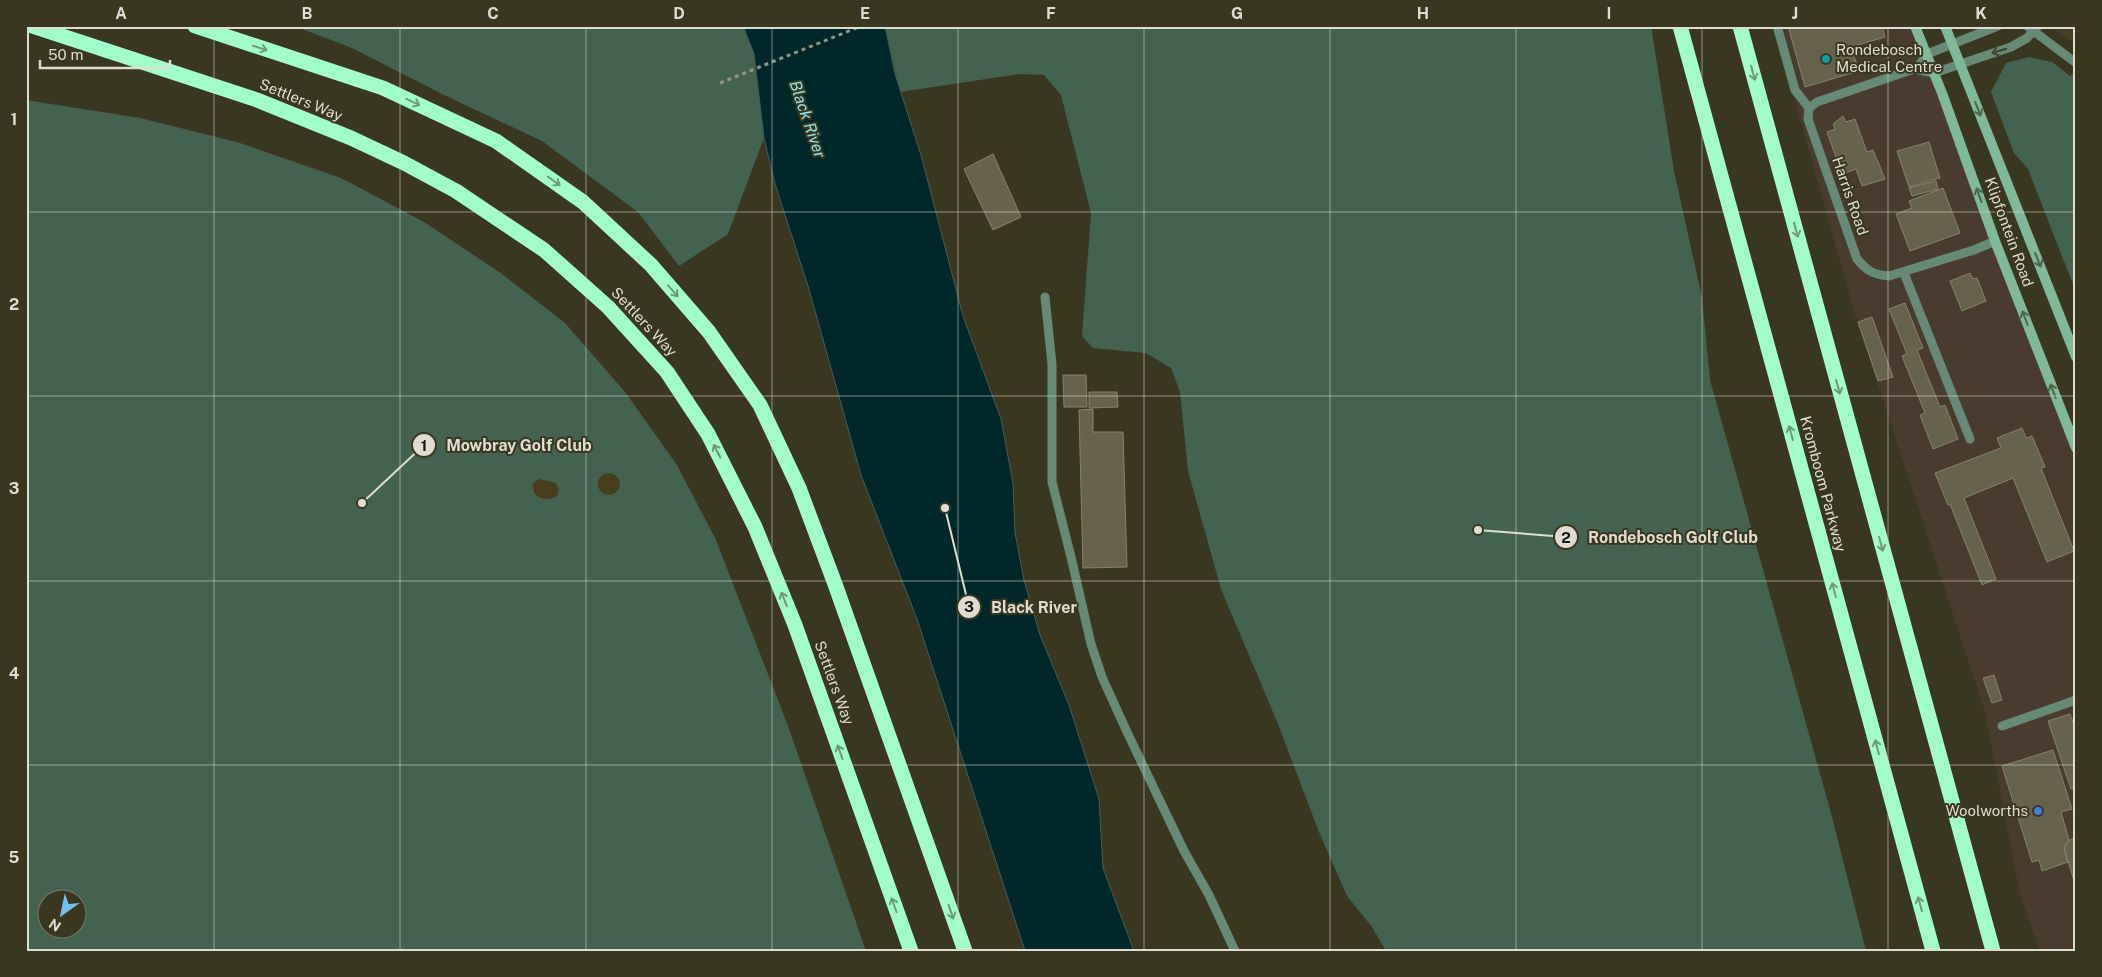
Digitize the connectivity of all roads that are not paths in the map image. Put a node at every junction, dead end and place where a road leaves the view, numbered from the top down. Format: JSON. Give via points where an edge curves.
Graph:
{"nodes":[{"id":1,"x":32,"y":26,"type":"edge"},
{"id":2,"x":195,"y":26,"type":"edge"},
{"id":3,"x":1680,"y":26,"type":"edge"},
{"id":4,"x":1740,"y":26,"type":"edge"},
{"id":5,"x":1777,"y":26,"type":"edge"},
{"id":6,"x":1915,"y":26,"type":"edge"},
{"id":7,"x":1946,"y":26,"type":"edge"},
{"id":8,"x":1998,"y":26,"type":"edge"},
{"id":9,"x":2032,"y":28,"type":"edge"},
{"id":10,"x":1952,"y":44,"type":"junction"},
{"id":11,"x":1927,"y":54,"type":"junction"},
{"id":12,"x":2076,"y":63,"type":"edge"},
{"id":13,"x":1960,"y":64,"type":"junction"},
{"id":14,"x":1917,"y":68,"type":"junction"},
{"id":15,"x":1934,"y":73,"type":"junction"},
{"id":16,"x":1809,"y":108,"type":"junction"},
{"id":17,"x":1995,"y":241,"type":"junction"},
{"id":18,"x":1904,"y":273,"type":"junction"},
{"id":19,"x":1045,"y":297,"type":"dead end"},
{"id":20,"x":2076,"y":357,"type":"edge"},
{"id":21,"x":1970,"y":439,"type":"dead end"},
{"id":22,"x":2076,"y":448,"type":"edge"},
{"id":23,"x":2076,"y":700,"type":"edge"},
{"id":24,"x":2002,"y":726,"type":"dead end"},
{"id":25,"x":910,"y":951,"type":"edge"},
{"id":26,"x":965,"y":951,"type":"edge"},
{"id":27,"x":1235,"y":951,"type":"edge"},
{"id":28,"x":1933,"y":951,"type":"edge"},
{"id":29,"x":1992,"y":951,"type":"edge"}],
"edges":[{"from":25,"to":1,"type":"highway","name":"Settlers Way","one_way":true,"via":[[795,625],[755,527],[708,434],[667,372],[608,307],[530,240],[456,191],[404,163],[257,100]]},
{"from":2,"to":26,"type":"highway","one_way":true,"via":[[383,88],[496,141],[583,202],[650,265],[709,332],[760,404],[799,488]]},
{"from":28,"to":3,"type":"highway","name":"Kromboom Parkway","one_way":true},
{"from":4,"to":29,"type":"highway","one_way":true},
{"from":5,"to":16,"type":"lane","via":[[1795,90]]},
{"from":6,"to":11,"type":"main road","name":"Klipfontein Road"},
{"from":7,"to":10,"type":"main road","name":"Klipfontein Road"},
{"from":8,"to":10,"type":"lane"},
{"from":9,"to":12,"type":"lane"},
{"from":9,"to":13,"type":"lane","one_way":true,"via":[[2027,38],[2011,48]]},
{"from":10,"to":11,"type":"lane"},
{"from":10,"to":13,"type":"main road","name":"Klipfontein Road"},
{"from":11,"to":14,"type":"lane"},
{"from":11,"to":15,"type":"main road","name":"Klipfontein Road"},
{"from":13,"to":15,"type":"lane"},
{"from":13,"to":20,"type":"main road","name":"Klipfontein Road","one_way":true},
{"from":14,"to":15,"type":"lane"},
{"from":14,"to":16,"type":"lane","via":[[1817,102]]},
{"from":17,"to":15,"type":"main road","name":"Klipfontein Road","one_way":true},
{"from":16,"to":18,"type":"lane","name":"Harris Road","via":[[1808,119],[1857,259],[1876,275]]},
{"from":17,"to":18,"type":"lane","name":"Harris Road"},
{"from":22,"to":17,"type":"main road","name":"Klipfontein Road","one_way":true},
{"from":18,"to":21,"type":"lane"},
{"from":19,"to":27,"type":"lane","via":[[1052,364],[1052,482],[1090,644],[1127,732]]},
{"from":23,"to":24,"type":"lane"}]}
